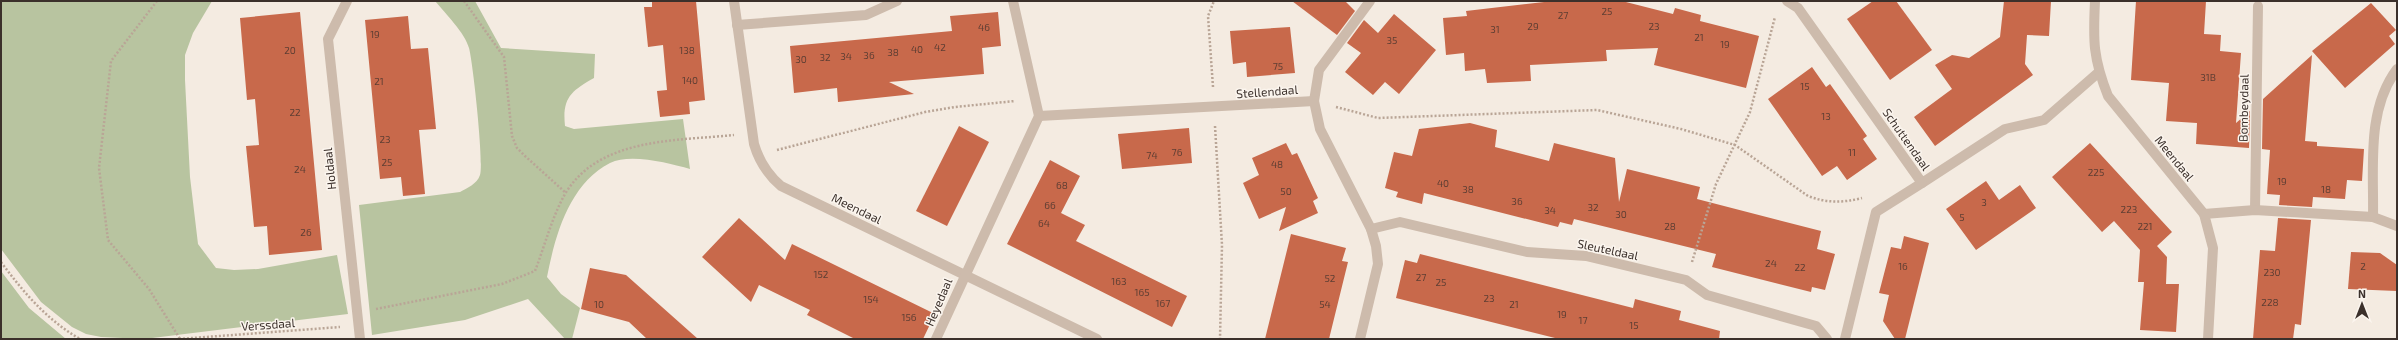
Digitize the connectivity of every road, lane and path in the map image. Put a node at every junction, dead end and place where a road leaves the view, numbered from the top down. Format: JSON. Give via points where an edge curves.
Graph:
{"nodes":[{"id":1,"x":157,"y":1,"type":"edge"},
{"id":2,"x":347,"y":1,"type":"edge"},
{"id":3,"x":464,"y":1,"type":"edge"},
{"id":4,"x":734,"y":1,"type":"edge"},
{"id":5,"x":897,"y":1,"type":"edge"},
{"id":6,"x":1014,"y":1,"type":"edge"},
{"id":7,"x":1214,"y":1,"type":"edge"},
{"id":8,"x":1370,"y":1,"type":"edge"},
{"id":9,"x":1787,"y":1,"type":"edge"},
{"id":10,"x":2095,"y":1,"type":"edge"},
{"id":11,"x":2258,"y":6,"type":"dead end"},
{"id":12,"x":1775,"y":15,"type":"dead end"},
{"id":13,"x":737,"y":25,"type":"junction"},
{"id":14,"x":2397,"y":69,"type":"edge"},
{"id":15,"x":2099,"y":72,"type":"junction"},
{"id":16,"x":1036,"y":99,"type":"junction"},
{"id":17,"x":1314,"y":101,"type":"junction"},
{"id":18,"x":1214,"y":108,"type":"junction"},
{"id":19,"x":1039,"y":116,"type":"junction"},
{"id":20,"x":752,"y":133,"type":"junction"},
{"id":21,"x":1735,"y":145,"type":"junction"},
{"id":22,"x":757,"y":155,"type":"junction"},
{"id":23,"x":1922,"y":183,"type":"junction"},
{"id":24,"x":566,"y":193,"type":"junction"},
{"id":25,"x":1890,"y":202,"type":"junction"},
{"id":26,"x":2255,"y":210,"type":"junction"},
{"id":27,"x":2204,"y":214,"type":"junction"},
{"id":28,"x":2373,"y":217,"type":"junction"},
{"id":29,"x":2397,"y":226,"type":"edge"},
{"id":30,"x":1371,"y":229,"type":"junction"},
{"id":31,"x":1,"y":262,"type":"edge"},
{"id":32,"x":964,"y":275,"type":"junction"},
{"id":33,"x":1686,"y":280,"type":"junction"},
{"id":34,"x":358,"y":312,"type":"junction"},
{"id":35,"x":359,"y":325,"type":"junction"},
{"id":36,"x":80,"y":339,"type":"edge"},
{"id":37,"x":179,"y":339,"type":"edge"},
{"id":38,"x":360,"y":339,"type":"edge"},
{"id":39,"x":936,"y":339,"type":"edge"},
{"id":40,"x":1097,"y":339,"type":"edge"},
{"id":41,"x":1220,"y":339,"type":"edge"},
{"id":42,"x":1360,"y":339,"type":"edge"},
{"id":43,"x":1827,"y":339,"type":"edge"},
{"id":44,"x":1845,"y":339,"type":"edge"},
{"id":45,"x":2208,"y":339,"type":"edge"}],
"edges":[{"from":1,"to":37,"type":"path","via":[[111,61],[99,168],[108,240],[149,290]]},
{"from":2,"to":34,"type":"street","name":"Holdaal","via":[[328,39]]},
{"from":3,"to":24,"type":"path","via":[[504,57],[512,136],[517,148]]},
{"from":4,"to":13,"type":"street","name":"Meendaal"},
{"from":5,"to":13,"type":"street","via":[[866,15]]},
{"from":6,"to":16,"type":"street"},
{"from":7,"to":18,"type":"path","via":[[1208,16]]},
{"from":8,"to":17,"type":"street","via":[[1319,70]]},
{"from":9,"to":23,"type":"street","name":"Schuttendaal","via":[[1798,8]]},
{"from":10,"to":15,"type":"street","name":"Meendaal","via":[[2093,44]]},
{"from":11,"to":26,"type":"street","name":"Bombeydaal"},
{"from":12,"to":21,"type":"path","via":[[1750,112]]},
{"from":13,"to":20,"type":"street","name":"Meendaal"},
{"from":14,"to":28,"type":"street","via":[[2387,82],[2375,120]]},
{"from":15,"to":23,"type":"street","name":"Schuttendaal","via":[[2044,120],[2005,129]]},
{"from":15,"to":27,"type":"street","name":"Meendaal","via":[[2108,96]]},
{"from":16,"to":19,"type":"street"},
{"from":16,"to":22,"type":"path","via":[[925,112]]},
{"from":17,"to":18,"type":"street","name":"Stellendaal"},
{"from":17,"to":21,"type":"path","via":[[1378,118],[1597,110],[1681,129]]},
{"from":17,"to":30,"type":"street","name":"Stellendaal","via":[[1320,129]]},
{"from":18,"to":19,"type":"street","name":"Stellendaal"},
{"from":18,"to":41,"type":"path","via":[[1222,245]]},
{"from":19,"to":32,"type":"street"},
{"from":20,"to":22,"type":"street","name":"Meendaal"},
{"from":20,"to":24,"type":"path","via":[[627,148],[585,170]]},
{"from":21,"to":25,"type":"path","via":[[1808,196],[1818,200],[1834,202],[1865,197]]},
{"from":21,"to":33,"type":"path","via":[[1716,184]]},
{"from":22,"to":32,"type":"street","name":"Meendaal","via":[[772,178],[781,186]]},
{"from":23,"to":25,"type":"street"},
{"from":24,"to":34,"type":"path","via":[[535,270],[502,284]]},
{"from":25,"to":44,"type":"street","via":[[1876,212]]},
{"from":26,"to":27,"type":"street"},
{"from":26,"to":28,"type":"street"},
{"from":27,"to":45,"type":"street","name":"Meendaal","via":[[2213,248]]},
{"from":28,"to":29,"type":"street"},
{"from":30,"to":33,"type":"street","name":"Sleuteldaal","via":[[1400,222],[1527,252],[1586,256]]},
{"from":30,"to":42,"type":"street","name":"Stellendaal","via":[[1378,264]]},
{"from":31,"to":36,"type":"path","via":[[39,309],[60,328]]},
{"from":32,"to":39,"type":"street","name":"Heyedaal"},
{"from":32,"to":40,"type":"street","name":"Meendaal"},
{"from":33,"to":43,"type":"street","name":"Sleuteldaal","via":[[1707,295],[1816,326]]},
{"from":34,"to":35,"type":"street","name":"Holdaal"},
{"from":35,"to":37,"type":"path","name":"Verssdaal"},
{"from":35,"to":38,"type":"street","name":"Holdaal"}]}
